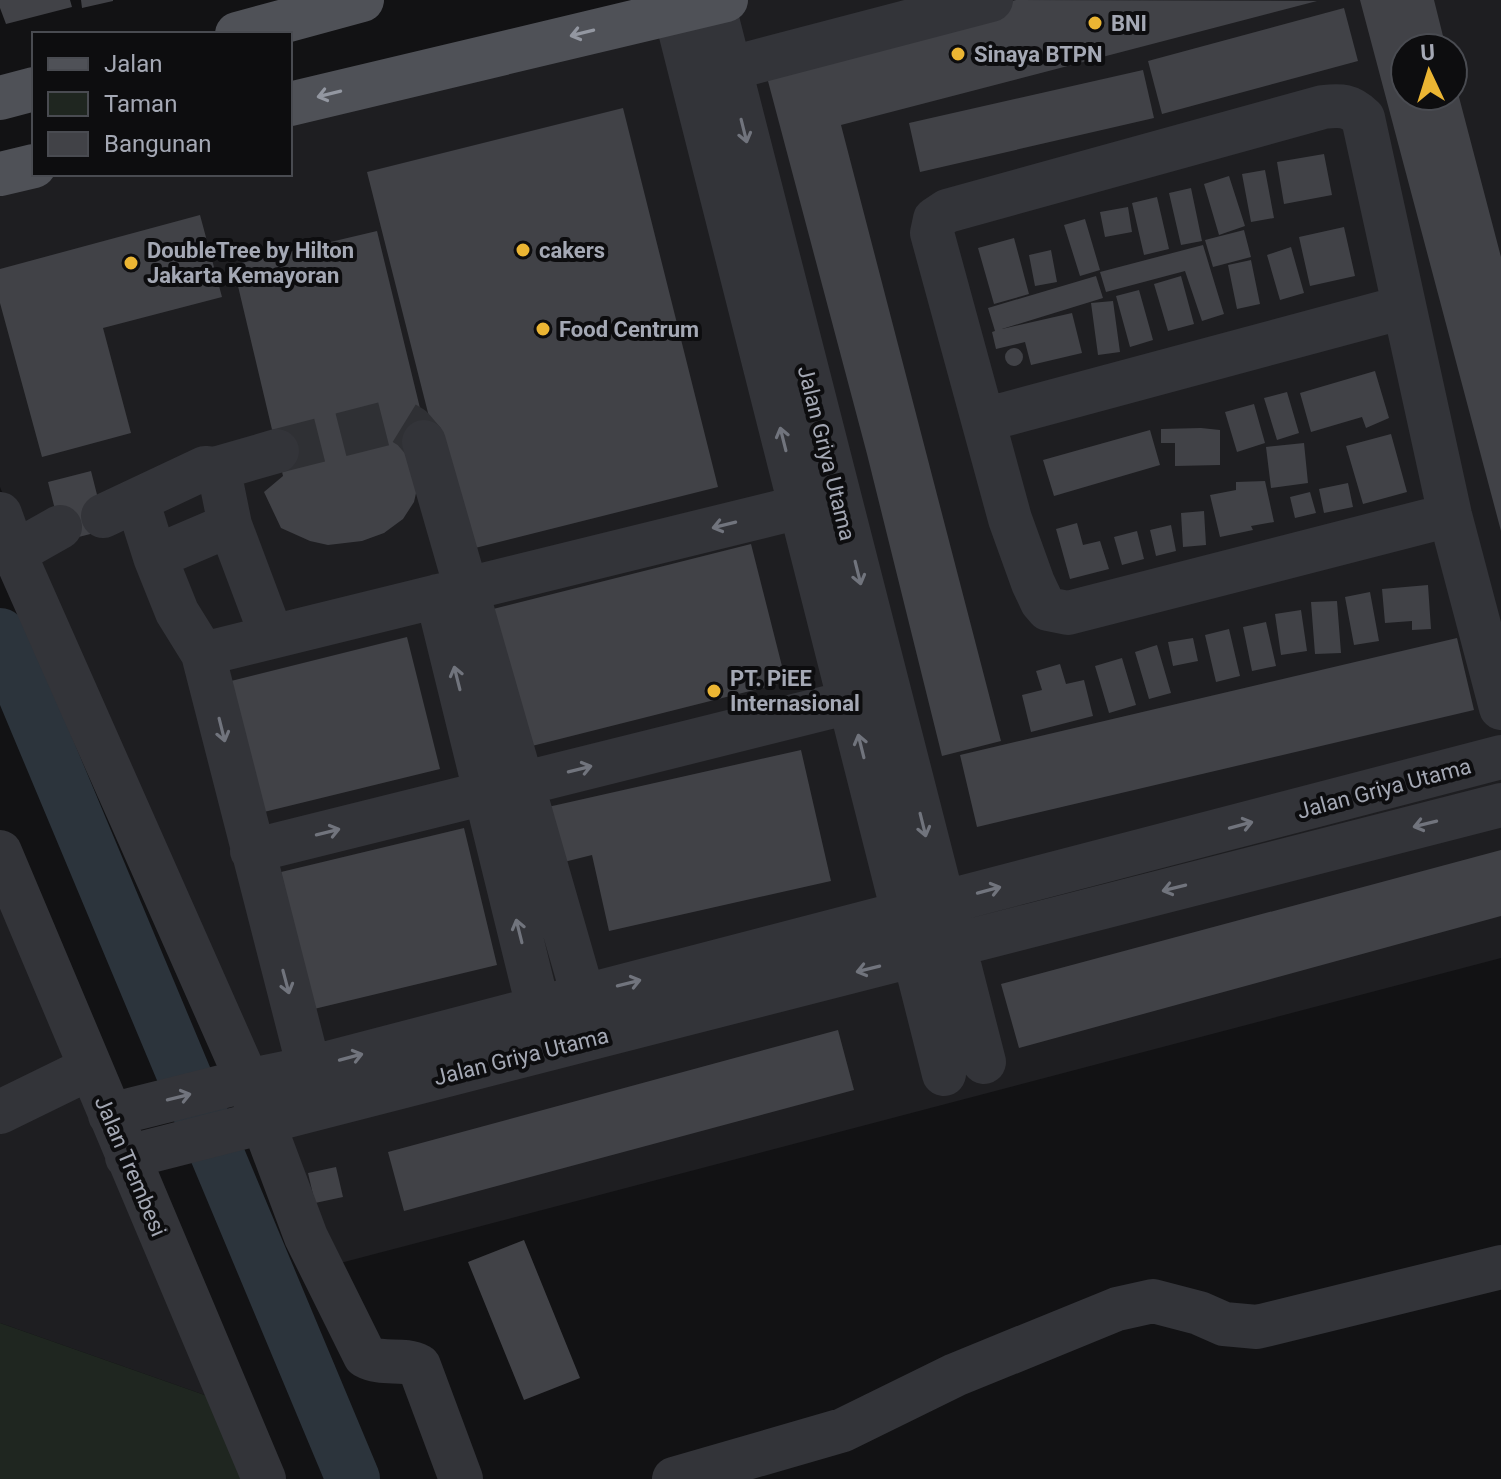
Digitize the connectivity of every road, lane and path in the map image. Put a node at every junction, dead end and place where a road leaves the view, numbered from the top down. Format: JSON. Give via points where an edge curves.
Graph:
{"nodes":[{"id":1,"x":362,"y":0,"type":"edge"},
{"id":2,"x":991,"y":0,"type":"edge"},
{"id":3,"x":685,"y":6,"type":"edge"},
{"id":4,"x":244,"y":32,"type":"edge"},
{"id":5,"x":728,"y":69,"type":"junction"},
{"id":6,"x":32,"y":90,"type":"edge"},
{"id":7,"x":0,"y":98,"type":"edge"},
{"id":8,"x":292,"y":104,"type":"edge"},
{"id":9,"x":32,"y":166,"type":"edge"},
{"id":10,"x":0,"y":174,"type":"edge"},
{"id":11,"x":1404,"y":307,"type":"junction"},
{"id":12,"x":984,"y":420,"type":"junction"},
{"id":13,"x":424,"y":442,"type":"tunnel mouth"},
{"id":14,"x":277,"y":451,"type":"tunnel mouth"},
{"id":15,"x":215,"y":469,"type":"junction"},
{"id":16,"x":800,"y":507,"type":"junction"},
{"id":17,"x":1450,"y":515,"type":"junction"},
{"id":18,"x":230,"y":525,"type":"junction"},
{"id":19,"x":60,"y":527,"type":"dead end"},
{"id":20,"x":7,"y":534,"type":"edge"},
{"id":21,"x":155,"y":557,"type":"junction"},
{"id":22,"x":455,"y":585,"type":"junction"},
{"id":23,"x":321,"y":610,"type":"dead end"},
{"id":24,"x":272,"y":637,"type":"junction"},
{"id":25,"x":203,"y":654,"type":"junction"},
{"id":26,"x":850,"y":702,"type":"junction"},
{"id":27,"x":1501,"y":708,"type":"edge"},
{"id":28,"x":1501,"y":757,"type":"edge"},
{"id":29,"x":504,"y":788,"type":"junction"},
{"id":30,"x":1501,"y":805,"type":"edge"},
{"id":31,"x":252,"y":851,"type":"junction"},
{"id":32,"x":0,"y":852,"type":"edge"},
{"id":33,"x":923,"y":907,"type":"junction"},
{"id":34,"x":934,"y":951,"type":"junction"},
{"id":35,"x":583,"y":995,"type":"junction"},
{"id":36,"x":538,"y":1007,"type":"junction"},
{"id":37,"x":90,"y":1068,"type":"junction"},
{"id":38,"x":309,"y":1068,"type":"junction"},
{"id":39,"x":964,"y":1068,"type":"dead end"},
{"id":40,"x":240,"y":1083,"type":"junction"},
{"id":41,"x":0,"y":1112,"type":"edge"},
{"id":42,"x":118,"y":1113,"type":"junction"},
{"id":43,"x":254,"y":1124,"type":"junction"},
{"id":44,"x":135,"y":1155,"type":"junction"},
{"id":45,"x":1501,"y":1267,"type":"edge"},
{"id":46,"x":264,"y":1479,"type":"edge"},
{"id":47,"x":461,"y":1479,"type":"edge"},
{"id":48,"x":674,"y":1479,"type":"edge"}],
"edges":[{"from":1,"to":4,"type":"main road"},
{"from":2,"to":5,"type":"street"},
{"from":3,"to":5,"type":"street","name":"Jalan Griya Utama"},
{"from":3,"to":8,"type":"main road","one_way":true},
{"from":16,"to":3,"type":"street","name":"Jalan Griya Utama","one_way":true},
{"from":5,"to":33,"type":"street","name":"Jalan Griya Utama","one_way":true},
{"from":6,"to":7,"type":"main road"},
{"from":9,"to":10,"type":"main road"},
{"from":11,"to":12,"type":"street"},
{"from":11,"to":12,"type":"street","via":[[1363,118],[1346,105],[1323,107],[941,213],[932,233]]},
{"from":11,"to":17,"type":"street"},
{"from":12,"to":17,"type":"street","via":[[1033,583],[1042,602],[1055,612],[1068,613]]},
{"from":13,"to":22,"type":"street"},
{"from":14,"to":15,"type":"street"},
{"from":15,"to":18,"type":"street"},
{"from":15,"to":21,"type":"street","via":[[205,468],[120,508]]},
{"from":16,"to":22,"type":"street","name":"Jalan Griya Utama","one_way":true},
{"from":16,"to":26,"type":"street","name":"Jalan Griya Utama"},
{"from":17,"to":27,"type":"street"},
{"from":18,"to":21,"type":"street"},
{"from":18,"to":24,"type":"street"},
{"from":19,"to":20,"type":"street"},
{"from":20,"to":40,"type":"street"},
{"from":21,"to":25,"type":"street","via":[[177,612]]},
{"from":22,"to":23,"type":"street"},
{"from":22,"to":24,"type":"street","name":"Jalan Griya Utama"},
{"from":22,"to":29,"type":"street","name":"Jalan Griya Utama"},
{"from":24,"to":25,"type":"street","name":"Jalan Griya Utama"},
{"from":25,"to":31,"type":"street","one_way":true},
{"from":29,"to":26,"type":"street","one_way":true},
{"from":33,"to":26,"type":"street","name":"Jalan Griya Utama","one_way":true},
{"from":33,"to":28,"type":"street","name":"Jalan Griya Utama","one_way":true},
{"from":31,"to":29,"type":"street","one_way":true},
{"from":29,"to":35,"type":"street","name":"Jalan Griya Utama"},
{"from":36,"to":29,"type":"street","name":"Jalan Griya Utama","one_way":true},
{"from":30,"to":34,"type":"street","name":"Jalan Griya Utama","one_way":true},
{"from":31,"to":38,"type":"street","one_way":true},
{"from":32,"to":37,"type":"street","name":"Jalan Trembesi"},
{"from":33,"to":34,"type":"street","name":"Jalan Griya Utama"},
{"from":35,"to":33,"type":"street","name":"Jalan Griya Utama","one_way":true},
{"from":34,"to":39,"type":"street"},
{"from":34,"to":43,"type":"street","name":"Jalan Griya Utama","one_way":true},
{"from":35,"to":36,"type":"street","name":"Jalan Griya Utama"},
{"from":38,"to":36,"type":"street","name":"Jalan Griya Utama","one_way":true},
{"from":37,"to":41,"type":"street"},
{"from":37,"to":42,"type":"street","name":"Jalan Trembesi"},
{"from":38,"to":40,"type":"street","name":"Jalan Griya Utama"},
{"from":42,"to":40,"type":"street","name":"Jalan Griya Utama","one_way":true},
{"from":40,"to":43,"type":"street"},
{"from":42,"to":44,"type":"street","name":"Jalan Trembesi"},
{"from":43,"to":44,"type":"street","name":"Jalan Griya Utama"},
{"from":43,"to":47,"type":"street","via":[[365,1356],[375,1362],[419,1366]]},
{"from":44,"to":46,"type":"street","name":"Jalan Trembesi"},
{"from":45,"to":48,"type":"street","via":[[1257,1327],[1224,1324],[1153,1301],[1117,1309],[955,1375],[843,1430]]}]}
